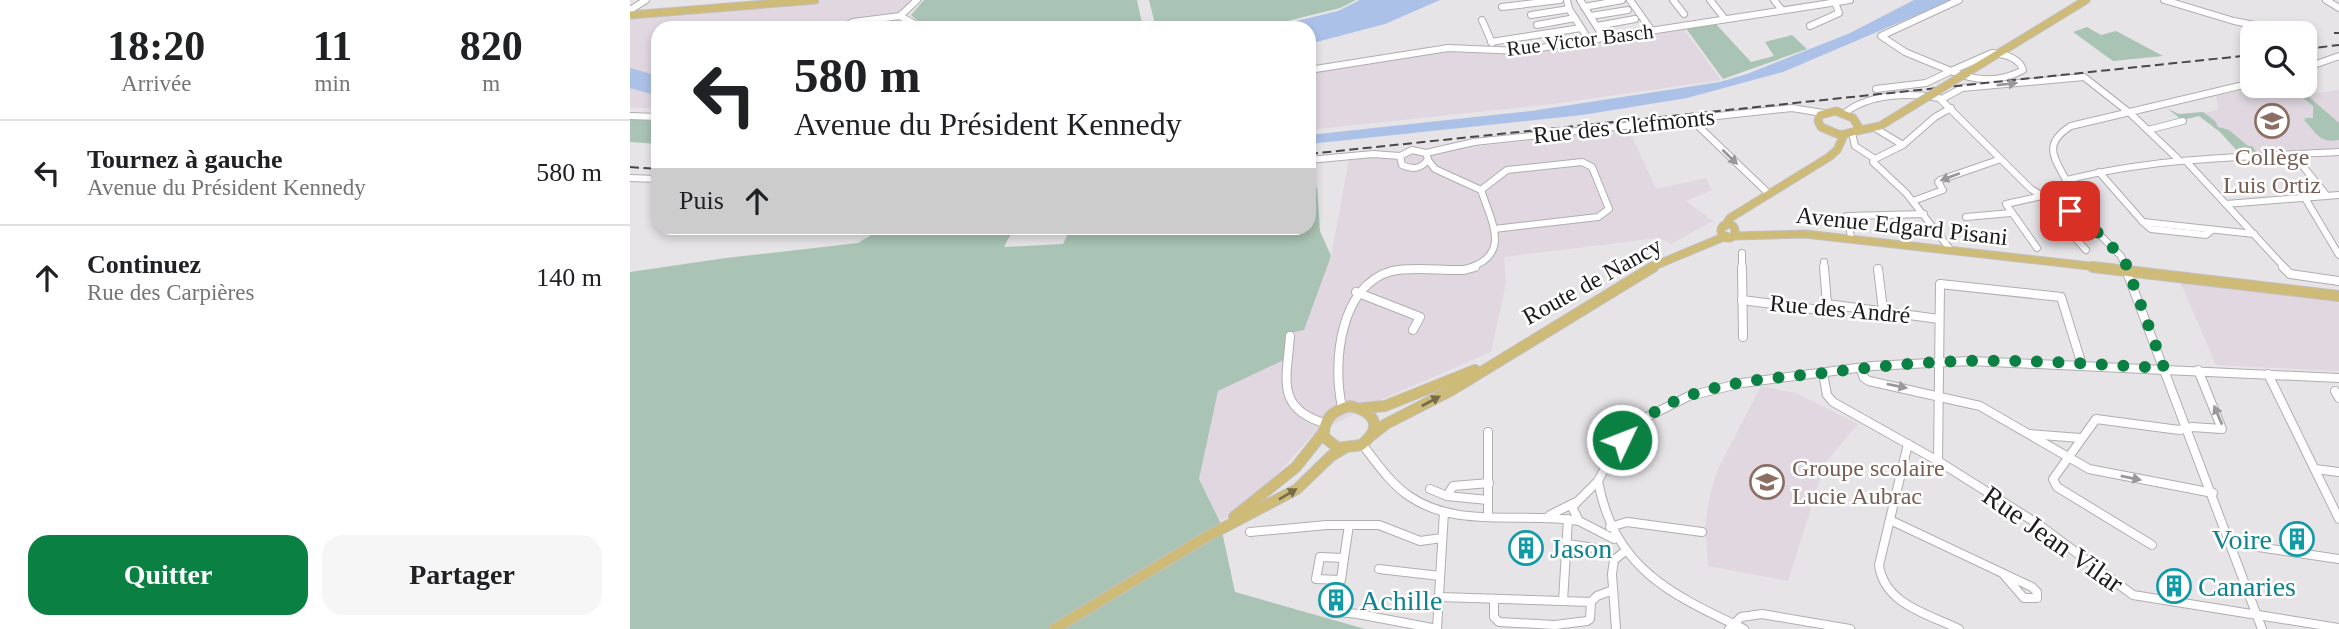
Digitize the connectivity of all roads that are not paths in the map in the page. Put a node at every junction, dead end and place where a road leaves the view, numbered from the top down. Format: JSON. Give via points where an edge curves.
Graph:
{"nodes":[{"id":1,"x":646,"y":0,"type":"edge"},
{"id":2,"x":815,"y":0,"type":"edge"},
{"id":3,"x":916,"y":0,"type":"edge"},
{"id":4,"x":1560,"y":0,"type":"edge"},
{"id":5,"x":1567,"y":0,"type":"edge"},
{"id":6,"x":1580,"y":0,"type":"edge"},
{"id":7,"x":1622,"y":0,"type":"edge"},
{"id":8,"x":1630,"y":0,"type":"edge"},
{"id":9,"x":1672,"y":0,"type":"edge"},
{"id":10,"x":1710,"y":0,"type":"edge"},
{"id":11,"x":1774,"y":0,"type":"edge"},
{"id":12,"x":1850,"y":0,"type":"edge"},
{"id":13,"x":1959,"y":0,"type":"edge"},
{"id":14,"x":2086,"y":0,"type":"edge"},
{"id":15,"x":2164,"y":0,"type":"edge"},
{"id":16,"x":2326,"y":0,"type":"edge"},
{"id":17,"x":1838,"y":1,"type":"edge"},
{"id":18,"x":1584,"y":6,"type":"junction"},
{"id":19,"x":1502,"y":7,"type":"dead end"},
{"id":20,"x":2339,"y":8,"type":"edge"},
{"id":21,"x":1569,"y":9,"type":"junction"},
{"id":22,"x":1628,"y":10,"type":"dead end"},
{"id":23,"x":1782,"y":10,"type":"junction"},
{"id":24,"x":630,"y":12,"type":"edge"},
{"id":25,"x":1684,"y":14,"type":"dead end"},
{"id":26,"x":1531,"y":15,"type":"dead end"},
{"id":27,"x":900,"y":16,"type":"junction"},
{"id":28,"x":1591,"y":16,"type":"junction"},
{"id":29,"x":1575,"y":18,"type":"junction"},
{"id":30,"x":881,"y":19,"type":"joint"},
{"id":31,"x":1635,"y":19,"type":"dead end"},
{"id":32,"x":1725,"y":19,"type":"junction"},
{"id":33,"x":1482,"y":20,"type":"dead end"},
{"id":34,"x":862,"y":21,"type":"edge"},
{"id":35,"x":909,"y":21,"type":"edge"},
{"id":36,"x":2240,"y":22,"type":"edge"},
{"id":37,"x":1536,"y":25,"type":"dead end"},
{"id":38,"x":1597,"y":26,"type":"junction"},
{"id":39,"x":1811,"y":26,"type":"dead end"},
{"id":40,"x":1581,"y":28,"type":"junction"},
{"id":41,"x":1652,"y":31,"type":"junction"},
{"id":42,"x":1604,"y":38,"type":"junction"},
{"id":43,"x":1589,"y":40,"type":"junction"},
{"id":44,"x":1491,"y":42,"type":"junction"},
{"id":45,"x":1492,"y":51,"type":"junction"},
{"id":46,"x":1999,"y":51,"type":"junction"},
{"id":47,"x":2339,"y":56,"type":"edge"},
{"id":48,"x":2317,"y":64,"type":"edge"},
{"id":49,"x":1316,"y":69,"type":"edge"},
{"id":50,"x":1952,"y":71,"type":"junction"},
{"id":51,"x":2240,"y":87,"type":"edge"},
{"id":52,"x":1876,"y":89,"type":"dead end"},
{"id":53,"x":1942,"y":99,"type":"junction"},
{"id":54,"x":1951,"y":108,"type":"junction"},
{"id":55,"x":2129,"y":112,"type":"junction"},
{"id":56,"x":1823,"y":113,"type":"junction"},
{"id":57,"x":1845,"y":113,"type":"junction"},
{"id":58,"x":630,"y":116,"type":"edge"},
{"id":59,"x":651,"y":117,"type":"edge"},
{"id":60,"x":1691,"y":120,"type":"junction"},
{"id":61,"x":2183,"y":121,"type":"dead end"},
{"id":62,"x":1884,"y":124,"type":"junction"},
{"id":63,"x":1875,"y":128,"type":"junction"},
{"id":64,"x":2148,"y":130,"type":"junction"},
{"id":65,"x":1852,"y":131,"type":"junction"},
{"id":66,"x":1829,"y":132,"type":"junction"},
{"id":67,"x":1903,"y":145,"type":"junction"},
{"id":68,"x":2339,"y":152,"type":"edge"},
{"id":69,"x":2294,"y":155,"type":"junction"},
{"id":70,"x":1400,"y":156,"type":"junction"},
{"id":71,"x":1427,"y":157,"type":"junction"},
{"id":72,"x":1829,"y":157,"type":"junction"},
{"id":73,"x":1316,"y":159,"type":"edge"},
{"id":74,"x":1875,"y":159,"type":"junction"},
{"id":75,"x":2001,"y":159,"type":"junction"},
{"id":76,"x":2183,"y":161,"type":"junction"},
{"id":77,"x":1419,"y":167,"type":"junction"},
{"id":78,"x":2099,"y":172,"type":"junction"},
{"id":79,"x":630,"y":178,"type":"edge"},
{"id":80,"x":651,"y":179,"type":"edge"},
{"id":81,"x":2067,"y":180,"type":"junction"},
{"id":82,"x":1461,"y":181,"type":"junction"},
{"id":83,"x":1481,"y":190,"type":"junction"},
{"id":84,"x":1769,"y":194,"type":"junction"},
{"id":85,"x":2339,"y":195,"type":"edge"},
{"id":86,"x":2327,"y":196,"type":"junction"},
{"id":87,"x":2305,"y":198,"type":"junction"},
{"id":88,"x":2049,"y":199,"type":"junction"},
{"id":89,"x":1913,"y":201,"type":"junction"},
{"id":90,"x":2226,"y":204,"type":"junction"},
{"id":91,"x":2011,"y":213,"type":"junction"},
{"id":92,"x":1924,"y":214,"type":"junction"},
{"id":93,"x":1966,"y":217,"type":"dead end"},
{"id":94,"x":1494,"y":229,"type":"junction"},
{"id":95,"x":1729,"y":231,"type":"junction"},
{"id":96,"x":2254,"y":234,"type":"junction"},
{"id":97,"x":1851,"y":237,"type":"junction"},
{"id":98,"x":2038,"y":248,"type":"dead end"},
{"id":99,"x":1950,"y":249,"type":"junction"},
{"id":100,"x":2085,"y":250,"type":"dead end"},
{"id":101,"x":1742,"y":253,"type":"dead end"},
{"id":102,"x":2339,"y":255,"type":"edge"},
{"id":103,"x":1824,"y":262,"type":"dead end"},
{"id":104,"x":1878,"y":269,"type":"dead end"},
{"id":105,"x":2129,"y":270,"type":"junction"},
{"id":106,"x":2316,"y":279,"type":"junction"},
{"id":107,"x":2339,"y":281,"type":"edge"},
{"id":108,"x":1356,"y":292,"type":"junction"},
{"id":109,"x":2325,"y":294,"type":"junction"},
{"id":110,"x":2339,"y":296,"type":"edge"},
{"id":111,"x":1742,"y":300,"type":"junction"},
{"id":112,"x":1827,"y":304,"type":"junction"},
{"id":113,"x":1883,"y":310,"type":"junction"},
{"id":114,"x":1939,"y":319,"type":"junction"},
{"id":115,"x":1413,"y":330,"type":"dead end"},
{"id":116,"x":1290,"y":336,"type":"dead end"},
{"id":117,"x":1743,"y":337,"type":"dead end"},
{"id":118,"x":1493,"y":362,"type":"junction"},
{"id":119,"x":1940,"y":362,"type":"junction"},
{"id":120,"x":2082,"y":365,"type":"junction"},
{"id":121,"x":1860,"y":368,"type":"junction"},
{"id":122,"x":2164,"y":368,"type":"junction"},
{"id":123,"x":2198,"y":370,"type":"junction"},
{"id":124,"x":1823,"y":373,"type":"junction"},
{"id":125,"x":2268,"y":374,"type":"junction"},
{"id":126,"x":2339,"y":378,"type":"edge"},
{"id":127,"x":1940,"y":395,"type":"junction"},
{"id":128,"x":1342,"y":407,"type":"junction"},
{"id":129,"x":1363,"y":408,"type":"junction"},
{"id":130,"x":1323,"y":428,"type":"junction"},
{"id":131,"x":2188,"y":430,"type":"junction"},
{"id":132,"x":1488,"y":432,"type":"dead end"},
{"id":133,"x":2030,"y":434,"type":"junction"},
{"id":134,"x":1372,"y":435,"type":"junction"},
{"id":135,"x":2080,"y":438,"type":"junction"},
{"id":136,"x":1363,"y":444,"type":"junction"},
{"id":137,"x":1908,"y":444,"type":"junction"},
{"id":138,"x":1343,"y":449,"type":"junction"},
{"id":139,"x":2068,"y":456,"type":"junction"},
{"id":140,"x":1938,"y":461,"type":"junction"},
{"id":141,"x":2315,"y":469,"type":"junction"},
{"id":142,"x":2339,"y":472,"type":"edge"},
{"id":143,"x":1598,"y":481,"type":"junction"},
{"id":144,"x":1489,"y":483,"type":"junction"},
{"id":145,"x":1430,"y":489,"type":"dead end"},
{"id":146,"x":2213,"y":494,"type":"junction"},
{"id":147,"x":1447,"y":496,"type":"junction"},
{"id":148,"x":1583,"y":497,"type":"junction"},
{"id":149,"x":1488,"y":500,"type":"junction"},
{"id":150,"x":1574,"y":503,"type":"junction"},
{"id":151,"x":1601,"y":507,"type":"junction"},
{"id":152,"x":1444,"y":512,"type":"junction"},
{"id":153,"x":1488,"y":516,"type":"junction"},
{"id":154,"x":1549,"y":516,"type":"junction"},
{"id":155,"x":1568,"y":519,"type":"junction"},
{"id":156,"x":2339,"y":519,"type":"edge"},
{"id":157,"x":1889,"y":520,"type":"junction"},
{"id":158,"x":1584,"y":522,"type":"junction"},
{"id":159,"x":1349,"y":525,"type":"junction"},
{"id":160,"x":1610,"y":527,"type":"junction"},
{"id":161,"x":1250,"y":532,"type":"dead end"},
{"id":162,"x":1702,"y":532,"type":"dead end"},
{"id":163,"x":1206,"y":537,"type":"junction"},
{"id":164,"x":1442,"y":538,"type":"junction"},
{"id":165,"x":1614,"y":539,"type":"junction"},
{"id":166,"x":2231,"y":543,"type":"junction"},
{"id":167,"x":1567,"y":544,"type":"junction"},
{"id":168,"x":2152,"y":545,"type":"dead end"},
{"id":169,"x":1595,"y":548,"type":"dead end"},
{"id":170,"x":1624,"y":552,"type":"junction"},
{"id":171,"x":1344,"y":558,"type":"dead end"},
{"id":172,"x":2339,"y":558,"type":"edge"},
{"id":173,"x":1379,"y":569,"type":"dead end"},
{"id":174,"x":2004,"y":575,"type":"dead end"},
{"id":175,"x":1440,"y":576,"type":"junction"},
{"id":176,"x":1613,"y":590,"type":"junction"},
{"id":177,"x":1438,"y":597,"type":"junction"},
{"id":178,"x":1494,"y":600,"type":"junction"},
{"id":179,"x":1563,"y":601,"type":"junction"},
{"id":180,"x":1591,"y":602,"type":"junction"},
{"id":181,"x":1330,"y":611,"type":"dead end"},
{"id":182,"x":2257,"y":615,"type":"junction"},
{"id":183,"x":1732,"y":627,"type":"edge"},
{"id":184,"x":2339,"y":628,"type":"edge"},
{"id":185,"x":1054,"y":629,"type":"edge"},
{"id":186,"x":1437,"y":629,"type":"edge"},
{"id":187,"x":1616,"y":629,"type":"edge"},
{"id":188,"x":1744,"y":629,"type":"edge"},
{"id":189,"x":1850,"y":629,"type":"edge"},
{"id":190,"x":1959,"y":629,"type":"edge"},
{"id":191,"x":2262,"y":629,"type":"edge"}],
"edges":[{"from":1,"to":24,"type":"street"},
{"from":2,"to":24,"type":"main road","via":[[658,15]]},
{"from":3,"to":27,"type":"street"},
{"from":4,"to":19,"type":"street"},
{"from":5,"to":21,"type":"street"},
{"from":6,"to":18,"type":"street"},
{"from":7,"to":18,"type":"street"},
{"from":8,"to":41,"type":"street"},
{"from":9,"to":25,"type":"street"},
{"from":10,"to":32,"type":"street"},
{"from":11,"to":23,"type":"street"},
{"from":12,"to":17,"type":"street","name":"Rue Victor Basch"},
{"from":13,"to":50,"type":"street","via":[[1881,34],[1918,59]]},
{"from":14,"to":46,"type":"main road"},
{"from":15,"to":36,"type":"street"},
{"from":16,"to":20,"type":"street"},
{"from":17,"to":23,"type":"street","name":"Rue Victor Basch"},
{"from":17,"to":39,"type":"street","via":[[1839,13]]},
{"from":18,"to":28,"type":"street"},
{"from":21,"to":26,"type":"street"},
{"from":21,"to":29,"type":"street"},
{"from":22,"to":28,"type":"street"},
{"from":23,"to":32,"type":"street","name":"Rue Victor Basch"},
{"from":27,"to":30,"type":"street"},
{"from":27,"to":35,"type":"street"},
{"from":28,"to":38,"type":"street"},
{"from":29,"to":37,"type":"street"},
{"from":29,"to":40,"type":"street"},
{"from":30,"to":34,"type":"street"},
{"from":31,"to":38,"type":"street"},
{"from":32,"to":41,"type":"street","name":"Rue Victor Basch"},
{"from":33,"to":44,"type":"street"},
{"from":38,"to":42,"type":"street"},
{"from":40,"to":43,"type":"street"},
{"from":40,"to":44,"type":"street"},
{"from":41,"to":42,"type":"street","name":"Rue Victor Basch"},
{"from":42,"to":43,"type":"street","name":"Rue Victor Basch"},
{"from":43,"to":45,"type":"street","name":"Rue Victor Basch"},
{"from":44,"to":45,"type":"street"},
{"from":45,"to":49,"type":"street","name":"Rue Victor Basch","via":[[1441,49]]},
{"from":46,"to":50,"type":"street"},
{"from":46,"to":50,"type":"street","via":[[2022,64],[2020,73],[1975,79]]},
{"from":46,"to":62,"type":"main road","bridge":true},
{"from":47,"to":48,"type":"street"},
{"from":50,"to":52,"type":"street","via":[[1926,83]]},
{"from":51,"to":55,"type":"street"},
{"from":53,"to":54,"type":"street"},
{"from":53,"to":55,"type":"street","one_way":true,"via":[[1962,88],[2084,77]]},
{"from":53,"to":57,"type":"street","via":[[1921,96],[1857,103]]},
{"from":54,"to":67,"type":"street"},
{"from":54,"to":75,"type":"street"},
{"from":55,"to":64,"type":"street"},
{"from":55,"to":81,"type":"street","via":[[2076,123],[2059,133],[2053,155]]},
{"from":56,"to":57,"type":"main road"},
{"from":56,"to":60,"type":"street","name":"Rue des Clefmonts","via":[[1802,108]]},
{"from":56,"to":66,"type":"main road","via":[[1819,124]]},
{"from":57,"to":65,"type":"main road"},
{"from":58,"to":59,"type":"street"},
{"from":60,"to":71,"type":"street","name":"Rue des Clefmonts","via":[[1453,144]]},
{"from":60,"to":84,"type":"street","one_way":true},
{"from":61,"to":64,"type":"street"},
{"from":62,"to":63,"type":"main road"},
{"from":62,"to":65,"type":"main road"},
{"from":63,"to":65,"type":"main road"},
{"from":63,"to":67,"type":"street"},
{"from":64,"to":76,"type":"street"},
{"from":65,"to":66,"type":"main road"},
{"from":65,"to":72,"type":"main road"},
{"from":65,"to":74,"type":"street","via":[[1855,146]]},
{"from":66,"to":72,"type":"main road","via":[[1833,143]]},
{"from":67,"to":74,"type":"street"},
{"from":68,"to":69,"type":"street"},
{"from":69,"to":76,"type":"street"},
{"from":69,"to":86,"type":"street"},
{"from":70,"to":71,"type":"street","via":[[1412,150]]},
{"from":70,"to":73,"type":"street"},
{"from":70,"to":77,"type":"street","via":[[1404,166]]},
{"from":71,"to":77,"type":"street"},
{"from":71,"to":82,"type":"street","via":[[1436,169]]},
{"from":72,"to":84,"type":"main road"},
{"from":74,"to":89,"type":"street"},
{"from":75,"to":88,"type":"street"},
{"from":75,"to":89,"type":"street","one_way":true,"via":[[1940,180],[1943,190]]},
{"from":76,"to":78,"type":"street"},
{"from":76,"to":90,"type":"street"},
{"from":77,"to":82,"type":"street"},
{"from":78,"to":81,"type":"street"},
{"from":78,"to":96,"type":"street","via":[[2151,229],[2206,236],[2212,230]]},
{"from":79,"to":80,"type":"street"},
{"from":81,"to":88,"type":"street","via":[[2069,191]]},
{"from":82,"to":83,"type":"street"},
{"from":83,"to":94,"type":"street"},
{"from":83,"to":94,"type":"street","via":[[1507,170],[1582,162],[1592,167],[1609,209],[1598,217]]},
{"from":84,"to":95,"type":"main road","via":[[1735,215]]},
{"from":85,"to":86,"type":"street"},
{"from":86,"to":87,"type":"street"},
{"from":87,"to":90,"type":"street"},
{"from":87,"to":102,"type":"street"},
{"from":88,"to":91,"type":"street","via":[[2006,204]]},
{"from":88,"to":100,"type":"street","via":[[2046,205]]},
{"from":88,"to":105,"type":"street","via":[[2107,241]]},
{"from":89,"to":92,"type":"street"},
{"from":90,"to":96,"type":"street"},
{"from":91,"to":93,"type":"street"},
{"from":91,"to":98,"type":"street"},
{"from":92,"to":97,"type":"street","via":[[1847,216]]},
{"from":92,"to":99,"type":"street"},
{"from":94,"to":108,"type":"street","via":[[1496,248],[1478,265],[1462,271],[1389,272]]},
{"from":95,"to":97,"type":"main road","name":"Avenue Edgard Pisani","via":[[1753,236]]},
{"from":95,"to":118,"type":"main road","name":"Route de Nancy","via":[[1697,250],[1645,270]]},
{"from":96,"to":106,"type":"street","via":[[2290,274]]},
{"from":97,"to":99,"type":"main road","name":"Avenue Edgard Pisani"},
{"from":99,"to":105,"type":"main road","name":"Avenue Edgard Pisani"},
{"from":101,"to":111,"type":"street"},
{"from":103,"to":112,"type":"street"},
{"from":104,"to":113,"type":"street"},
{"from":105,"to":109,"type":"main road","name":"Avenue Edgard Pisani"},
{"from":105,"to":122,"type":"street"},
{"from":106,"to":107,"type":"street"},
{"from":106,"to":109,"type":"street"},
{"from":108,"to":115,"type":"street","via":[[1420,317]]},
{"from":108,"to":128,"type":"street","via":[[1339,352]]},
{"from":109,"to":110,"type":"main road","name":"Avenue Edgard Pisani"},
{"from":111,"to":112,"type":"street","name":"Rue des André","via":[[1820,310]]},
{"from":111,"to":117,"type":"street"},
{"from":112,"to":113,"type":"street","name":"Rue des André"},
{"from":113,"to":114,"type":"street","name":"Rue des André"},
{"from":114,"to":119,"type":"street"},
{"from":114,"to":120,"type":"street","via":[[1940,284],[2061,298]]},
{"from":116,"to":130,"type":"street","via":[[1290,406]]},
{"from":118,"to":129,"type":"main road","name":"Route de Nancy","via":[[1391,404]]},
{"from":134,"to":118,"type":"main road","name":"Route de Nancy","one_way":true},
{"from":119,"to":120,"type":"street"},
{"from":119,"to":121,"type":"street"},
{"from":119,"to":127,"type":"street"},
{"from":120,"to":122,"type":"street"},
{"from":121,"to":124,"type":"street"},
{"from":121,"to":127,"type":"street","one_way":true,"via":[[1870,381]]},
{"from":122,"to":123,"type":"street"},
{"from":122,"to":131,"type":"street"},
{"from":123,"to":125,"type":"street"},
{"from":131,"to":123,"type":"street","one_way":true,"via":[[2223,426]]},
{"from":124,"to":137,"type":"street","name":"Rue Jean Vilar","via":[[1827,395],[1840,406]]},
{"from":124,"to":143,"type":"street","via":[[1731,385],[1671,403],[1626,435]]},
{"from":125,"to":126,"type":"street"},
{"from":125,"to":141,"type":"street"},
{"from":127,"to":133,"type":"street","via":[[1988,409]]},
{"from":127,"to":140,"type":"street"},
{"from":128,"to":129,"type":"main road"},
{"from":128,"to":130,"type":"main road","via":[[1331,413]]},
{"from":129,"to":134,"type":"main road","via":[[1374,419]]},
{"from":130,"to":138,"type":"main road","via":[[1329,443]]},
{"from":130,"to":163,"type":"main road","via":[[1317,444],[1277,484]]},
{"from":131,"to":135,"type":"street","via":[[2096,419]]},
{"from":131,"to":146,"type":"street"},
{"from":132,"to":144,"type":"street"},
{"from":133,"to":135,"type":"street"},
{"from":133,"to":139,"type":"street"},
{"from":134,"to":136,"type":"main road"},
{"from":135,"to":139,"type":"street"},
{"from":136,"to":138,"type":"main road"},
{"from":136,"to":152,"type":"street","via":[[1400,489]]},
{"from":137,"to":140,"type":"street","name":"Rue Jean Vilar"},
{"from":137,"to":157,"type":"street"},
{"from":163,"to":138,"type":"main road","one_way":true,"via":[[1297,489]]},
{"from":139,"to":146,"type":"street","one_way":true,"via":[[2098,471]]},
{"from":139,"to":168,"type":"street","via":[[2053,479],[2057,487]]},
{"from":140,"to":182,"type":"street","name":"Rue Jean Vilar","via":[[2038,524],[2133,595]]},
{"from":141,"to":142,"type":"street"},
{"from":141,"to":156,"type":"street"},
{"from":143,"to":148,"type":"street"},
{"from":143,"to":151,"type":"street"},
{"from":144,"to":147,"type":"street","via":[[1453,486]]},
{"from":144,"to":149,"type":"street"},
{"from":145,"to":147,"type":"street"},
{"from":146,"to":166,"type":"street"},
{"from":147,"to":149,"type":"street"},
{"from":148,"to":150,"type":"street"},
{"from":148,"to":151,"type":"street","via":[[1595,499]]},
{"from":149,"to":153,"type":"street"},
{"from":150,"to":154,"type":"street"},
{"from":150,"to":158,"type":"street","via":[[1573,512]]},
{"from":151,"to":158,"type":"street","via":[[1597,521]]},
{"from":151,"to":160,"type":"street"},
{"from":152,"to":153,"type":"street"},
{"from":152,"to":164,"type":"street"},
{"from":153,"to":154,"type":"street"},
{"from":154,"to":155,"type":"street"},
{"from":155,"to":158,"type":"street"},
{"from":155,"to":167,"type":"street"},
{"from":157,"to":174,"type":"street"},
{"from":157,"to":190,"type":"street","via":[[1879,565],[1889,591]]},
{"from":158,"to":165,"type":"street"},
{"from":159,"to":161,"type":"street"},
{"from":159,"to":164,"type":"street","via":[[1380,525],[1420,541]]},
{"from":159,"to":171,"type":"street"},
{"from":160,"to":162,"type":"street","via":[[1627,522]]},
{"from":160,"to":165,"type":"street"},
{"from":163,"to":185,"type":"main road"},
{"from":164,"to":175,"type":"street"},
{"from":165,"to":170,"type":"street"},
{"from":166,"to":172,"type":"street"},
{"from":166,"to":182,"type":"street"},
{"from":167,"to":169,"type":"street"},
{"from":167,"to":179,"type":"street"},
{"from":170,"to":176,"type":"street","via":[[1614,560]]},
{"from":170,"to":183,"type":"street","via":[[1680,597]]},
{"from":173,"to":175,"type":"street"},
{"from":175,"to":177,"type":"street"},
{"from":176,"to":180,"type":"street"},
{"from":176,"to":187,"type":"street"},
{"from":177,"to":178,"type":"street"},
{"from":177,"to":186,"type":"street"},
{"from":178,"to":179,"type":"street"},
{"from":178,"to":180,"type":"street","via":[[1494,617],[1499,622],[1555,625],[1587,621]]},
{"from":179,"to":180,"type":"street"},
{"from":181,"to":186,"type":"street","via":[[1357,611]]},
{"from":182,"to":184,"type":"street","name":"Rue Jean Vilar"},
{"from":182,"to":191,"type":"street"},
{"from":183,"to":188,"type":"street"},
{"from":183,"to":189,"type":"street","via":[[1741,616],[1752,614]]}]}
